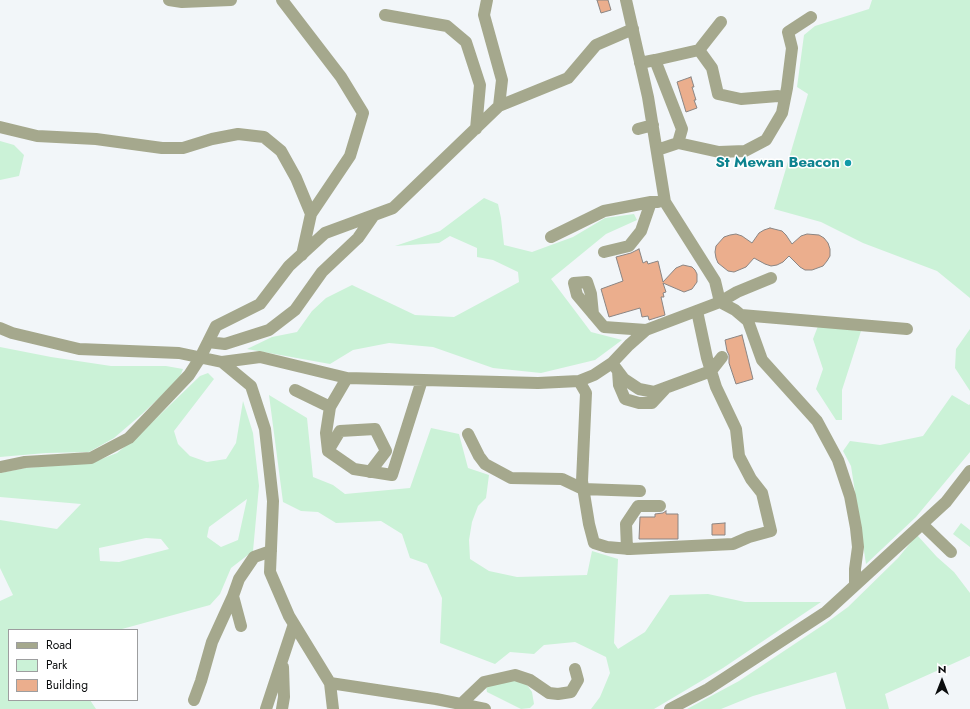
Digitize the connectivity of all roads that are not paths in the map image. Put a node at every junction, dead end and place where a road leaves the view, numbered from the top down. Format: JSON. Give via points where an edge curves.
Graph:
{"nodes":[{"id":1,"x":169,"y":0,"type":"edge"},
{"id":2,"x":231,"y":0,"type":"edge"},
{"id":3,"x":282,"y":0,"type":"edge"},
{"id":4,"x":487,"y":0,"type":"edge"},
{"id":5,"x":626,"y":0,"type":"edge"},
{"id":6,"x":385,"y":15,"type":"dead end"},
{"id":7,"x":811,"y":17,"type":"dead end"},
{"id":8,"x":721,"y":22,"type":"dead end"},
{"id":9,"x":633,"y":29,"type":"junction"},
{"id":10,"x":699,"y":50,"type":"junction"},
{"id":11,"x":655,"y":60,"type":"junction"},
{"id":12,"x":640,"y":63,"type":"junction"},
{"id":13,"x":785,"y":98,"type":"junction"},
{"id":14,"x":499,"y":106,"type":"junction"},
{"id":15,"x":653,"y":125,"type":"junction"},
{"id":16,"x":0,"y":128,"type":"edge"},
{"id":17,"x":476,"y":129,"type":"junction"},
{"id":18,"x":638,"y":129,"type":"dead end"},
{"id":19,"x":678,"y":143,"type":"junction"},
{"id":20,"x":657,"y":150,"type":"junction"},
{"id":21,"x":651,"y":202,"type":"junction"},
{"id":22,"x":665,"y":202,"type":"junction"},
{"id":23,"x":311,"y":214,"type":"junction"},
{"id":24,"x":374,"y":215,"type":"junction"},
{"id":25,"x":551,"y":237,"type":"dead end"},
{"id":26,"x":604,"y":252,"type":"dead end"},
{"id":27,"x":302,"y":255,"type":"junction"},
{"id":28,"x":771,"y":278,"type":"dead end"},
{"id":29,"x":720,"y":302,"type":"junction"},
{"id":30,"x":697,"y":311,"type":"junction"},
{"id":31,"x":593,"y":314,"type":"dead end"},
{"id":32,"x":741,"y":315,"type":"junction"},
{"id":33,"x":0,"y":328,"type":"edge"},
{"id":34,"x":907,"y":329,"type":"dead end"},
{"id":35,"x":646,"y":330,"type":"junction"},
{"id":36,"x":208,"y":342,"type":"junction"},
{"id":37,"x":722,"y":357,"type":"dead end"},
{"id":38,"x":200,"y":358,"type":"junction"},
{"id":39,"x":222,"y":362,"type":"junction"},
{"id":40,"x":615,"y":367,"type":"junction"},
{"id":41,"x":711,"y":371,"type":"junction"},
{"id":42,"x":347,"y":378,"type":"junction"},
{"id":43,"x":422,"y":380,"type":"junction"},
{"id":44,"x":578,"y":381,"type":"junction"},
{"id":45,"x":295,"y":390,"type":"dead end"},
{"id":46,"x":330,"y":407,"type":"junction"},
{"id":47,"x":468,"y":434,"type":"dead end"},
{"id":48,"x":328,"y":451,"type":"junction"},
{"id":49,"x":0,"y":467,"type":"edge"},
{"id":50,"x":970,"y":471,"type":"edge"},
{"id":51,"x":370,"y":472,"type":"junction"},
{"id":52,"x":584,"y":489,"type":"junction"},
{"id":53,"x":640,"y":491,"type":"dead end"},
{"id":54,"x":660,"y":506,"type":"dead end"},
{"id":55,"x":922,"y":524,"type":"junction"},
{"id":56,"x":627,"y":549,"type":"junction"},
{"id":57,"x":271,"y":551,"type":"junction"},
{"id":58,"x":951,"y":552,"type":"dead end"},
{"id":59,"x":855,"y":585,"type":"junction"},
{"id":60,"x":233,"y":596,"type":"junction"},
{"id":61,"x":294,"y":624,"type":"junction"},
{"id":62,"x":241,"y":626,"type":"dead end"},
{"id":63,"x":282,"y":659,"type":"junction"},
{"id":64,"x":576,"y":669,"type":"dead end"},
{"id":65,"x":330,"y":682,"type":"junction"},
{"id":66,"x":194,"y":700,"type":"dead end"},
{"id":67,"x":461,"y":704,"type":"junction"},
{"id":68,"x":266,"y":709,"type":"edge"},
{"id":69,"x":282,"y":709,"type":"edge"},
{"id":70,"x":333,"y":709,"type":"edge"},
{"id":71,"x":485,"y":709,"type":"edge"},
{"id":72,"x":670,"y":709,"type":"edge"}],
"edges":[{"from":1,"to":2,"type":"street"},
{"from":3,"to":23,"type":"street","via":[[341,77],[363,113],[350,156]]},
{"from":4,"to":14,"type":"street","via":[[484,15],[502,80]]},
{"from":5,"to":9,"type":"street"},
{"from":6,"to":17,"type":"street","via":[[447,26],[466,42],[480,85]]},
{"from":7,"to":13,"type":"street","via":[[788,32],[792,48]]},
{"from":8,"to":10,"type":"street"},
{"from":9,"to":12,"type":"street"},
{"from":9,"to":14,"type":"street","via":[[596,45],[568,78]]},
{"from":10,"to":11,"type":"street"},
{"from":10,"to":13,"type":"street","via":[[712,68],[718,94],[741,99],[778,96]]},
{"from":11,"to":12,"type":"street"},
{"from":11,"to":19,"type":"street","via":[[682,129]]},
{"from":12,"to":15,"type":"street"},
{"from":13,"to":19,"type":"street","via":[[782,114],[766,140],[745,151],[719,152]]},
{"from":14,"to":17,"type":"street"},
{"from":15,"to":18,"type":"street"},
{"from":15,"to":20,"type":"street"},
{"from":16,"to":23,"type":"street","via":[[37,136],[96,139],[162,148],[183,148],[238,134],[264,137],[281,151]]},
{"from":17,"to":24,"type":"street","via":[[393,208]]},
{"from":19,"to":20,"type":"street"},
{"from":20,"to":22,"type":"street"},
{"from":21,"to":22,"type":"street"},
{"from":21,"to":25,"type":"street","via":[[604,211]]},
{"from":21,"to":26,"type":"street","via":[[641,231],[629,246]]},
{"from":22,"to":29,"type":"street","via":[[715,281]]},
{"from":23,"to":27,"type":"street"},
{"from":24,"to":27,"type":"street","via":[[325,233]]},
{"from":24,"to":36,"type":"street","via":[[358,238],[322,272],[295,310],[269,330],[225,344]]},
{"from":27,"to":36,"type":"street","via":[[289,266],[260,304],[216,326]]},
{"from":28,"to":29,"type":"street"},
{"from":29,"to":30,"type":"street"},
{"from":29,"to":32,"type":"street"},
{"from":30,"to":35,"type":"street"},
{"from":30,"to":41,"type":"street"},
{"from":31,"to":35,"type":"street","via":[[604,327]]},
{"from":32,"to":34,"type":"street"},
{"from":32,"to":59,"type":"street","via":[[748,321],[762,360],[817,421],[838,460],[850,496],[856,528],[858,547]]},
{"from":33,"to":38,"type":"street","via":[[79,349],[179,353]]},
{"from":35,"to":40,"type":"street","via":[[629,345]]},
{"from":36,"to":38,"type":"street"},
{"from":37,"to":41,"type":"street"},
{"from":38,"to":39,"type":"street"},
{"from":38,"to":49,"type":"street","via":[[189,375],[129,438],[91,458],[25,462]]},
{"from":39,"to":42,"type":"street","via":[[260,357]]},
{"from":39,"to":57,"type":"street","via":[[251,386],[265,430],[273,501]]},
{"from":40,"to":41,"type":"street","via":[[624,379],[639,389],[654,392]]},
{"from":40,"to":44,"type":"street"},
{"from":41,"to":56,"type":"street","via":[[736,430],[739,456],[762,493],[771,531],[733,544]]},
{"from":42,"to":43,"type":"street"},
{"from":42,"to":46,"type":"street"},
{"from":43,"to":44,"type":"street","via":[[538,383]]},
{"from":43,"to":51,"type":"street","via":[[392,475]]},
{"from":44,"to":52,"type":"street","via":[[586,393],[582,481]]},
{"from":45,"to":46,"type":"street"},
{"from":46,"to":48,"type":"street","via":[[326,433]]},
{"from":47,"to":52,"type":"street","via":[[485,464],[511,478],[562,480]]},
{"from":48,"to":51,"type":"street","via":[[354,470]]},
{"from":48,"to":51,"type":"street","via":[[340,431],[375,429],[386,451]]},
{"from":50,"to":55,"type":"street","via":[[946,502]]},
{"from":52,"to":53,"type":"street"},
{"from":52,"to":56,"type":"street","via":[[594,543]]},
{"from":54,"to":56,"type":"street","via":[[638,506],[626,524]]},
{"from":55,"to":58,"type":"street"},
{"from":55,"to":59,"type":"street"},
{"from":57,"to":60,"type":"street","via":[[254,557],[239,579]]},
{"from":57,"to":61,"type":"street","via":[[270,572]]},
{"from":59,"to":72,"type":"street","via":[[826,612],[708,689]]},
{"from":60,"to":62,"type":"street"},
{"from":60,"to":66,"type":"street","via":[[212,642],[202,681]]},
{"from":61,"to":63,"type":"street"},
{"from":61,"to":65,"type":"street"},
{"from":63,"to":68,"type":"street"},
{"from":63,"to":69,"type":"street"},
{"from":64,"to":67,"type":"street","via":[[578,680],[571,692],[549,692],[530,680],[515,675],[484,682]]},
{"from":65,"to":67,"type":"street"},
{"from":65,"to":70,"type":"street"},
{"from":67,"to":71,"type":"street"}]}
